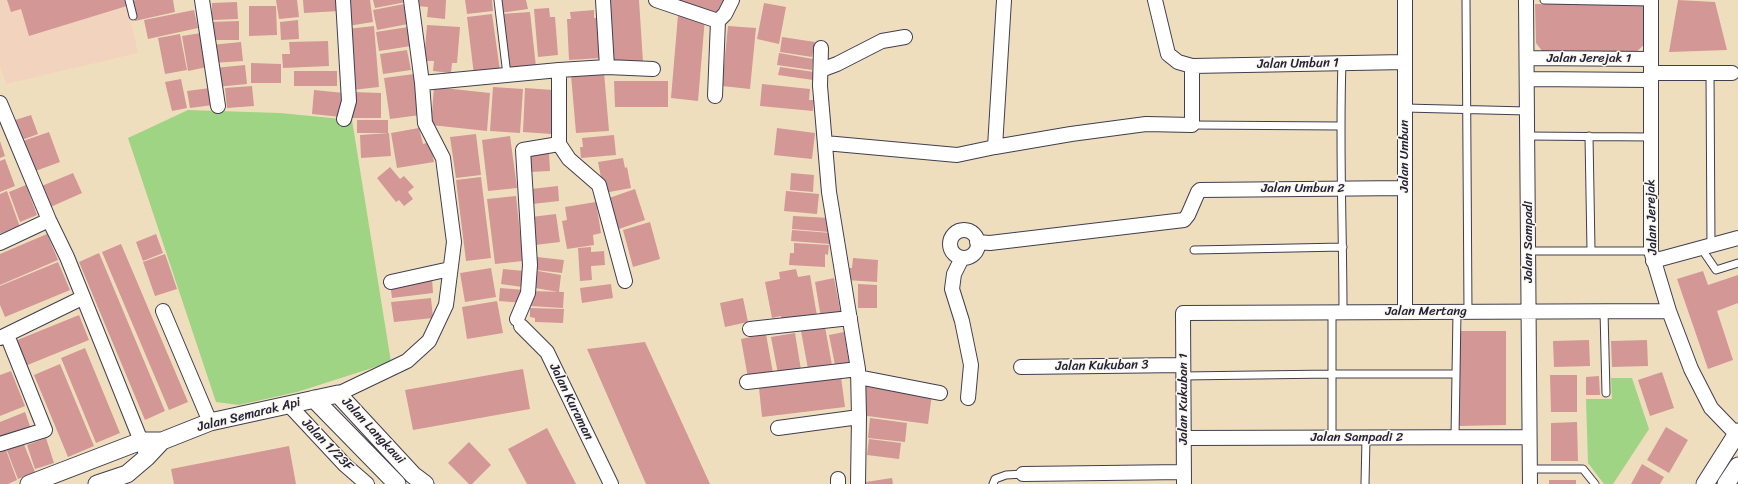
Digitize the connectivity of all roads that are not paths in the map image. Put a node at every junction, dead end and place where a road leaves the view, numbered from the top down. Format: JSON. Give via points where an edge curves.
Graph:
{"nodes":[{"id":1,"x":128,"y":0,"type":"edge"},
{"id":2,"x":202,"y":0,"type":"edge"},
{"id":3,"x":343,"y":0,"type":"edge"},
{"id":4,"x":411,"y":0,"type":"edge"},
{"id":5,"x":498,"y":0,"type":"edge"},
{"id":6,"x":603,"y":0,"type":"edge"},
{"id":7,"x":656,"y":0,"type":"edge"},
{"id":8,"x":732,"y":0,"type":"edge"},
{"id":9,"x":1004,"y":0,"type":"edge"},
{"id":10,"x":1155,"y":0,"type":"edge"},
{"id":11,"x":1405,"y":0,"type":"edge"},
{"id":12,"x":1466,"y":0,"type":"edge"},
{"id":13,"x":1526,"y":0,"type":"edge"},
{"id":14,"x":1544,"y":0,"type":"edge"},
{"id":15,"x":1651,"y":1,"type":"edge"},
{"id":16,"x":133,"y":16,"type":"dead end"},
{"id":17,"x":718,"y":21,"type":"junction"},
{"id":18,"x":905,"y":37,"type":"dead end"},
{"id":19,"x":821,"y":48,"type":"dead end"},
{"id":20,"x":1527,"y":58,"type":"junction"},
{"id":21,"x":1405,"y":62,"type":"junction"},
{"id":22,"x":1342,"y":63,"type":"junction"},
{"id":23,"x":1192,"y":66,"type":"junction"},
{"id":24,"x":607,"y":67,"type":"junction"},
{"id":25,"x":653,"y":69,"type":"dead end"},
{"id":26,"x":559,"y":70,"type":"junction"},
{"id":27,"x":821,"y":70,"type":"junction"},
{"id":28,"x":1651,"y":71,"type":"junction"},
{"id":29,"x":1710,"y":73,"type":"junction"},
{"id":30,"x":1732,"y":73,"type":"dead end"},
{"id":31,"x":507,"y":75,"type":"junction"},
{"id":32,"x":1527,"y":79,"type":"junction"},
{"id":33,"x":422,"y":84,"type":"junction"},
{"id":34,"x":715,"y":96,"type":"dead end"},
{"id":35,"x":0,"y":103,"type":"edge"},
{"id":36,"x":218,"y":106,"type":"dead end"},
{"id":37,"x":1405,"y":108,"type":"junction"},
{"id":38,"x":1466,"y":110,"type":"junction"},
{"id":39,"x":1527,"y":111,"type":"junction"},
{"id":40,"x":344,"y":119,"type":"dead end"},
{"id":41,"x":1192,"y":125,"type":"junction"},
{"id":42,"x":1340,"y":126,"type":"junction"},
{"id":43,"x":1527,"y":136,"type":"junction"},
{"id":44,"x":1589,"y":136,"type":"junction"},
{"id":45,"x":1650,"y":137,"type":"junction"},
{"id":46,"x":825,"y":143,"type":"junction"},
{"id":47,"x":559,"y":144,"type":"junction"},
{"id":48,"x":995,"y":147,"type":"junction"},
{"id":49,"x":1405,"y":188,"type":"junction"},
{"id":50,"x":1342,"y":189,"type":"junction"},
{"id":51,"x":49,"y":220,"type":"junction"},
{"id":52,"x":1738,"y":238,"type":"edge"},
{"id":53,"x":977,"y":242,"type":"junction"},
{"id":54,"x":0,"y":243,"type":"edge"},
{"id":55,"x":1706,"y":247,"type":"junction"},
{"id":56,"x":1343,"y":248,"type":"junction"},
{"id":57,"x":1194,"y":250,"type":"dead end"},
{"id":58,"x":1591,"y":250,"type":"junction"},
{"id":59,"x":1528,"y":251,"type":"junction"},
{"id":60,"x":1652,"y":256,"type":"junction"},
{"id":61,"x":962,"y":258,"type":"junction"},
{"id":62,"x":1738,"y":263,"type":"edge"},
{"id":63,"x":450,"y":269,"type":"junction"},
{"id":64,"x":391,"y":282,"type":"dead end"},
{"id":65,"x":625,"y":282,"type":"dead end"},
{"id":66,"x":82,"y":298,"type":"junction"},
{"id":67,"x":163,"y":311,"type":"dead end"},
{"id":68,"x":1604,"y":311,"type":"junction"},
{"id":69,"x":1669,"y":311,"type":"junction"},
{"id":70,"x":1405,"y":312,"type":"junction"},
{"id":71,"x":1462,"y":312,"type":"junction"},
{"id":72,"x":1529,"y":312,"type":"junction"},
{"id":73,"x":1183,"y":313,"type":"joint"},
{"id":74,"x":1337,"y":313,"type":"junction"},
{"id":75,"x":850,"y":318,"type":"junction"},
{"id":76,"x":750,"y":330,"type":"dead end"},
{"id":77,"x":3,"y":336,"type":"edge"},
{"id":78,"x":1021,"y":367,"type":"dead end"},
{"id":79,"x":1183,"y":371,"type":"junction"},
{"id":80,"x":858,"y":373,"type":"junction"},
{"id":81,"x":1331,"y":374,"type":"junction"},
{"id":82,"x":1456,"y":374,"type":"junction"},
{"id":83,"x":748,"y":382,"type":"dead end"},
{"id":84,"x":940,"y":393,"type":"dead end"},
{"id":85,"x":1606,"y":393,"type":"dead end"},
{"id":86,"x":338,"y":394,"type":"junction"},
{"id":87,"x":968,"y":398,"type":"dead end"},
{"id":88,"x":314,"y":399,"type":"junction"},
{"id":89,"x":289,"y":405,"type":"junction"},
{"id":90,"x":859,"y":417,"type":"junction"},
{"id":91,"x":210,"y":422,"type":"junction"},
{"id":92,"x":778,"y":428,"type":"dead end"},
{"id":93,"x":1737,"y":434,"type":"edge"},
{"id":94,"x":1455,"y":437,"type":"junction"},
{"id":95,"x":1529,"y":437,"type":"junction"},
{"id":96,"x":1184,"y":438,"type":"junction"},
{"id":97,"x":1332,"y":438,"type":"junction"},
{"id":98,"x":1366,"y":438,"type":"junction"},
{"id":99,"x":141,"y":441,"type":"junction"},
{"id":100,"x":162,"y":441,"type":"junction"},
{"id":101,"x":0,"y":444,"type":"edge"},
{"id":102,"x":147,"y":457,"type":"junction"},
{"id":103,"x":1738,"y":466,"type":"edge"},
{"id":104,"x":1529,"y":469,"type":"junction"},
{"id":105,"x":1023,"y":474,"type":"joint"},
{"id":106,"x":1184,"y":478,"type":"edge"},
{"id":107,"x":29,"y":484,"type":"edge"},
{"id":108,"x":97,"y":484,"type":"edge"},
{"id":109,"x":367,"y":484,"type":"edge"},
{"id":110,"x":397,"y":484,"type":"edge"},
{"id":111,"x":425,"y":484,"type":"edge"},
{"id":112,"x":611,"y":484,"type":"edge"},
{"id":113,"x":858,"y":484,"type":"edge"},
{"id":114,"x":993,"y":484,"type":"edge"},
{"id":115,"x":1365,"y":484,"type":"edge"},
{"id":116,"x":1530,"y":484,"type":"edge"},
{"id":117,"x":1595,"y":484,"type":"edge"},
{"id":118,"x":1705,"y":484,"type":"edge"},
{"id":119,"x":1726,"y":484,"type":"edge"}],
"edges":[{"from":1,"to":16,"type":"lane"},
{"from":2,"to":36,"type":"street"},
{"from":3,"to":40,"type":"street","via":[[349,101]]},
{"from":4,"to":33,"type":"street"},
{"from":5,"to":31,"type":"lane"},
{"from":6,"to":24,"type":"street"},
{"from":7,"to":17,"type":"street"},
{"from":8,"to":17,"type":"street"},
{"from":9,"to":48,"type":"street"},
{"from":10,"to":23,"type":"street","via":[[1168,54],[1178,62]]},
{"from":11,"to":21,"type":"street","name":"Jalan Umbun"},
{"from":12,"to":38,"type":"lane"},
{"from":13,"to":20,"type":"street","name":"Jalan Sampadi"},
{"from":14,"to":15,"type":"lane"},
{"from":15,"to":28,"type":"street","name":"Jalan Jerejak"},
{"from":17,"to":34,"type":"street"},
{"from":18,"to":27,"type":"street","via":[[882,41]]},
{"from":19,"to":27,"type":"street"},
{"from":20,"to":28,"type":"street","name":"Jalan Jerejak 1"},
{"from":20,"to":32,"type":"street","name":"Jalan Sampadi"},
{"from":21,"to":22,"type":"street","name":"Jalan Umbun 1"},
{"from":21,"to":37,"type":"street","name":"Jalan Umbun"},
{"from":22,"to":23,"type":"street","name":"Jalan Umbun 1"},
{"from":22,"to":42,"type":"lane"},
{"from":23,"to":41,"type":"street"},
{"from":24,"to":25,"type":"street"},
{"from":24,"to":26,"type":"street"},
{"from":26,"to":31,"type":"street"},
{"from":26,"to":47,"type":"street"},
{"from":27,"to":46,"type":"street"},
{"from":28,"to":29,"type":"street"},
{"from":28,"to":32,"type":"street","name":"Jalan Jerejak 1"},
{"from":28,"to":45,"type":"street","name":"Jalan Jerejak"},
{"from":29,"to":30,"type":"street"},
{"from":29,"to":55,"type":"lane"},
{"from":31,"to":33,"type":"street"},
{"from":32,"to":39,"type":"street","name":"Jalan Sampadi"},
{"from":33,"to":63,"type":"street","via":[[424,123],[443,158],[454,242]]},
{"from":35,"to":51,"type":"street"},
{"from":37,"to":38,"type":"lane"},
{"from":37,"to":49,"type":"street","name":"Jalan Umbun"},
{"from":38,"to":39,"type":"lane"},
{"from":38,"to":71,"type":"lane"},
{"from":39,"to":43,"type":"street","name":"Jalan Sampadi"},
{"from":41,"to":42,"type":"lane"},
{"from":41,"to":48,"type":"street","via":[[1146,124]]},
{"from":42,"to":50,"type":"lane"},
{"from":43,"to":44,"type":"lane"},
{"from":43,"to":59,"type":"street","name":"Jalan Sampadi"},
{"from":44,"to":45,"type":"lane"},
{"from":44,"to":58,"type":"lane"},
{"from":45,"to":60,"type":"street","name":"Jalan Jerejak"},
{"from":46,"to":48,"type":"street","via":[[957,155]]},
{"from":46,"to":75,"type":"street","via":[[829,192]]},
{"from":47,"to":65,"type":"street","via":[[569,159],[599,185]]},
{"from":47,"to":112,"type":"street","name":"Jalan Kuraman","via":[[523,150],[530,265],[528,293],[519,323],[547,352]]},
{"from":49,"to":50,"type":"street","name":"Jalan Umbun 2"},
{"from":49,"to":70,"type":"street","name":"Jalan Umbun"},
{"from":50,"to":53,"type":"street","name":"Jalan Umbun 2","via":[[1200,190],[1184,220],[990,243]]},
{"from":50,"to":56,"type":"lane"},
{"from":51,"to":54,"type":"street"},
{"from":51,"to":66,"type":"street","via":[[67,257]]},
{"from":52,"to":55,"type":"street"},
{"from":53,"to":61,"type":"street","via":[[974,254]]},
{"from":53,"to":61,"type":"street","via":[[973,234],[966,230],[954,234],[950,247],[954,254]]},
{"from":55,"to":60,"type":"street"},
{"from":55,"to":62,"type":"lane","via":[[1716,270]]},
{"from":56,"to":57,"type":"lane"},
{"from":56,"to":74,"type":"lane"},
{"from":58,"to":59,"type":"lane"},
{"from":58,"to":60,"type":"lane"},
{"from":59,"to":72,"type":"street","name":"Jalan Sampadi"},
{"from":60,"to":69,"type":"street","name":"Jalan Jerejak"},
{"from":61,"to":87,"type":"street","via":[[954,274],[952,289],[972,365]]},
{"from":63,"to":64,"type":"street"},
{"from":63,"to":86,"type":"street","via":[[446,305],[429,340],[407,361]]},
{"from":66,"to":77,"type":"street"},
{"from":66,"to":99,"type":"street"},
{"from":67,"to":91,"type":"street"},
{"from":68,"to":69,"type":"street","name":"Jalan Mertang"},
{"from":68,"to":72,"type":"street","name":"Jalan Mertang"},
{"from":68,"to":85,"type":"lane"},
{"from":69,"to":93,"type":"street","name":"Jalan Jerejak","via":[[1691,368],[1711,408]]},
{"from":70,"to":71,"type":"street","name":"Jalan Mertang"},
{"from":70,"to":74,"type":"street","name":"Jalan Mertang"},
{"from":71,"to":72,"type":"street","name":"Jalan Mertang"},
{"from":71,"to":82,"type":"lane"},
{"from":72,"to":95,"type":"street","name":"Jalan Sampadi"},
{"from":73,"to":74,"type":"street","name":"Jalan Mertang"},
{"from":73,"to":79,"type":"street","name":"Jalan Kukuban 1"},
{"from":74,"to":81,"type":"lane"},
{"from":75,"to":76,"type":"street"},
{"from":75,"to":80,"type":"street"},
{"from":77,"to":101,"type":"street","via":[[46,430]]},
{"from":78,"to":79,"type":"street","name":"Jalan Kukuban 3"},
{"from":79,"to":81,"type":"lane"},
{"from":79,"to":96,"type":"street","name":"Jalan Kukuban 1"},
{"from":80,"to":83,"type":"street"},
{"from":80,"to":84,"type":"street"},
{"from":80,"to":90,"type":"street"},
{"from":81,"to":82,"type":"lane"},
{"from":81,"to":97,"type":"lane"},
{"from":82,"to":94,"type":"lane"},
{"from":86,"to":88,"type":"street","name":"Jalan Semarak Api"},
{"from":86,"to":111,"type":"street","name":"Jalan Langkawi"},
{"from":88,"to":89,"type":"street","name":"Jalan Semarak Api"},
{"from":88,"to":110,"type":"street","name":"Jalan Langkawi"},
{"from":89,"to":91,"type":"street","name":"Jalan Semarak Api"},
{"from":89,"to":109,"type":"street","name":"Jalan 1/23F","via":[[346,466]]},
{"from":90,"to":92,"type":"street"},
{"from":90,"to":113,"type":"street"},
{"from":91,"to":100,"type":"street","name":"Jalan Semarak Api"},
{"from":93,"to":118,"type":"street"},
{"from":94,"to":95,"type":"street","name":"Jalan Sampadi 2"},
{"from":94,"to":98,"type":"street","name":"Jalan Sampadi 2"},
{"from":95,"to":104,"type":"street","name":"Jalan Sampadi"},
{"from":96,"to":97,"type":"street","name":"Jalan Sampadi 2"},
{"from":96,"to":106,"type":"street","name":"Jalan Kukuban 1"},
{"from":97,"to":98,"type":"street","name":"Jalan Sampadi 2"},
{"from":98,"to":115,"type":"lane"},
{"from":99,"to":100,"type":"street","name":"Jalan Semarak Api"},
{"from":99,"to":102,"type":"street"},
{"from":99,"to":107,"type":"street","name":"Jalan Semarak Api"},
{"from":100,"to":102,"type":"street","name":"Jalan Semarak Api"},
{"from":102,"to":108,"type":"street","name":"Jalan Semarak Api","via":[[127,474]]},
{"from":103,"to":119,"type":"street"},
{"from":104,"to":116,"type":"street","name":"Jalan Sampadi"},
{"from":104,"to":117,"type":"lane","via":[[1583,469]]},
{"from":105,"to":106,"type":"street"},
{"from":105,"to":114,"type":"lane","via":[[1006,475],[995,479]]}]}
